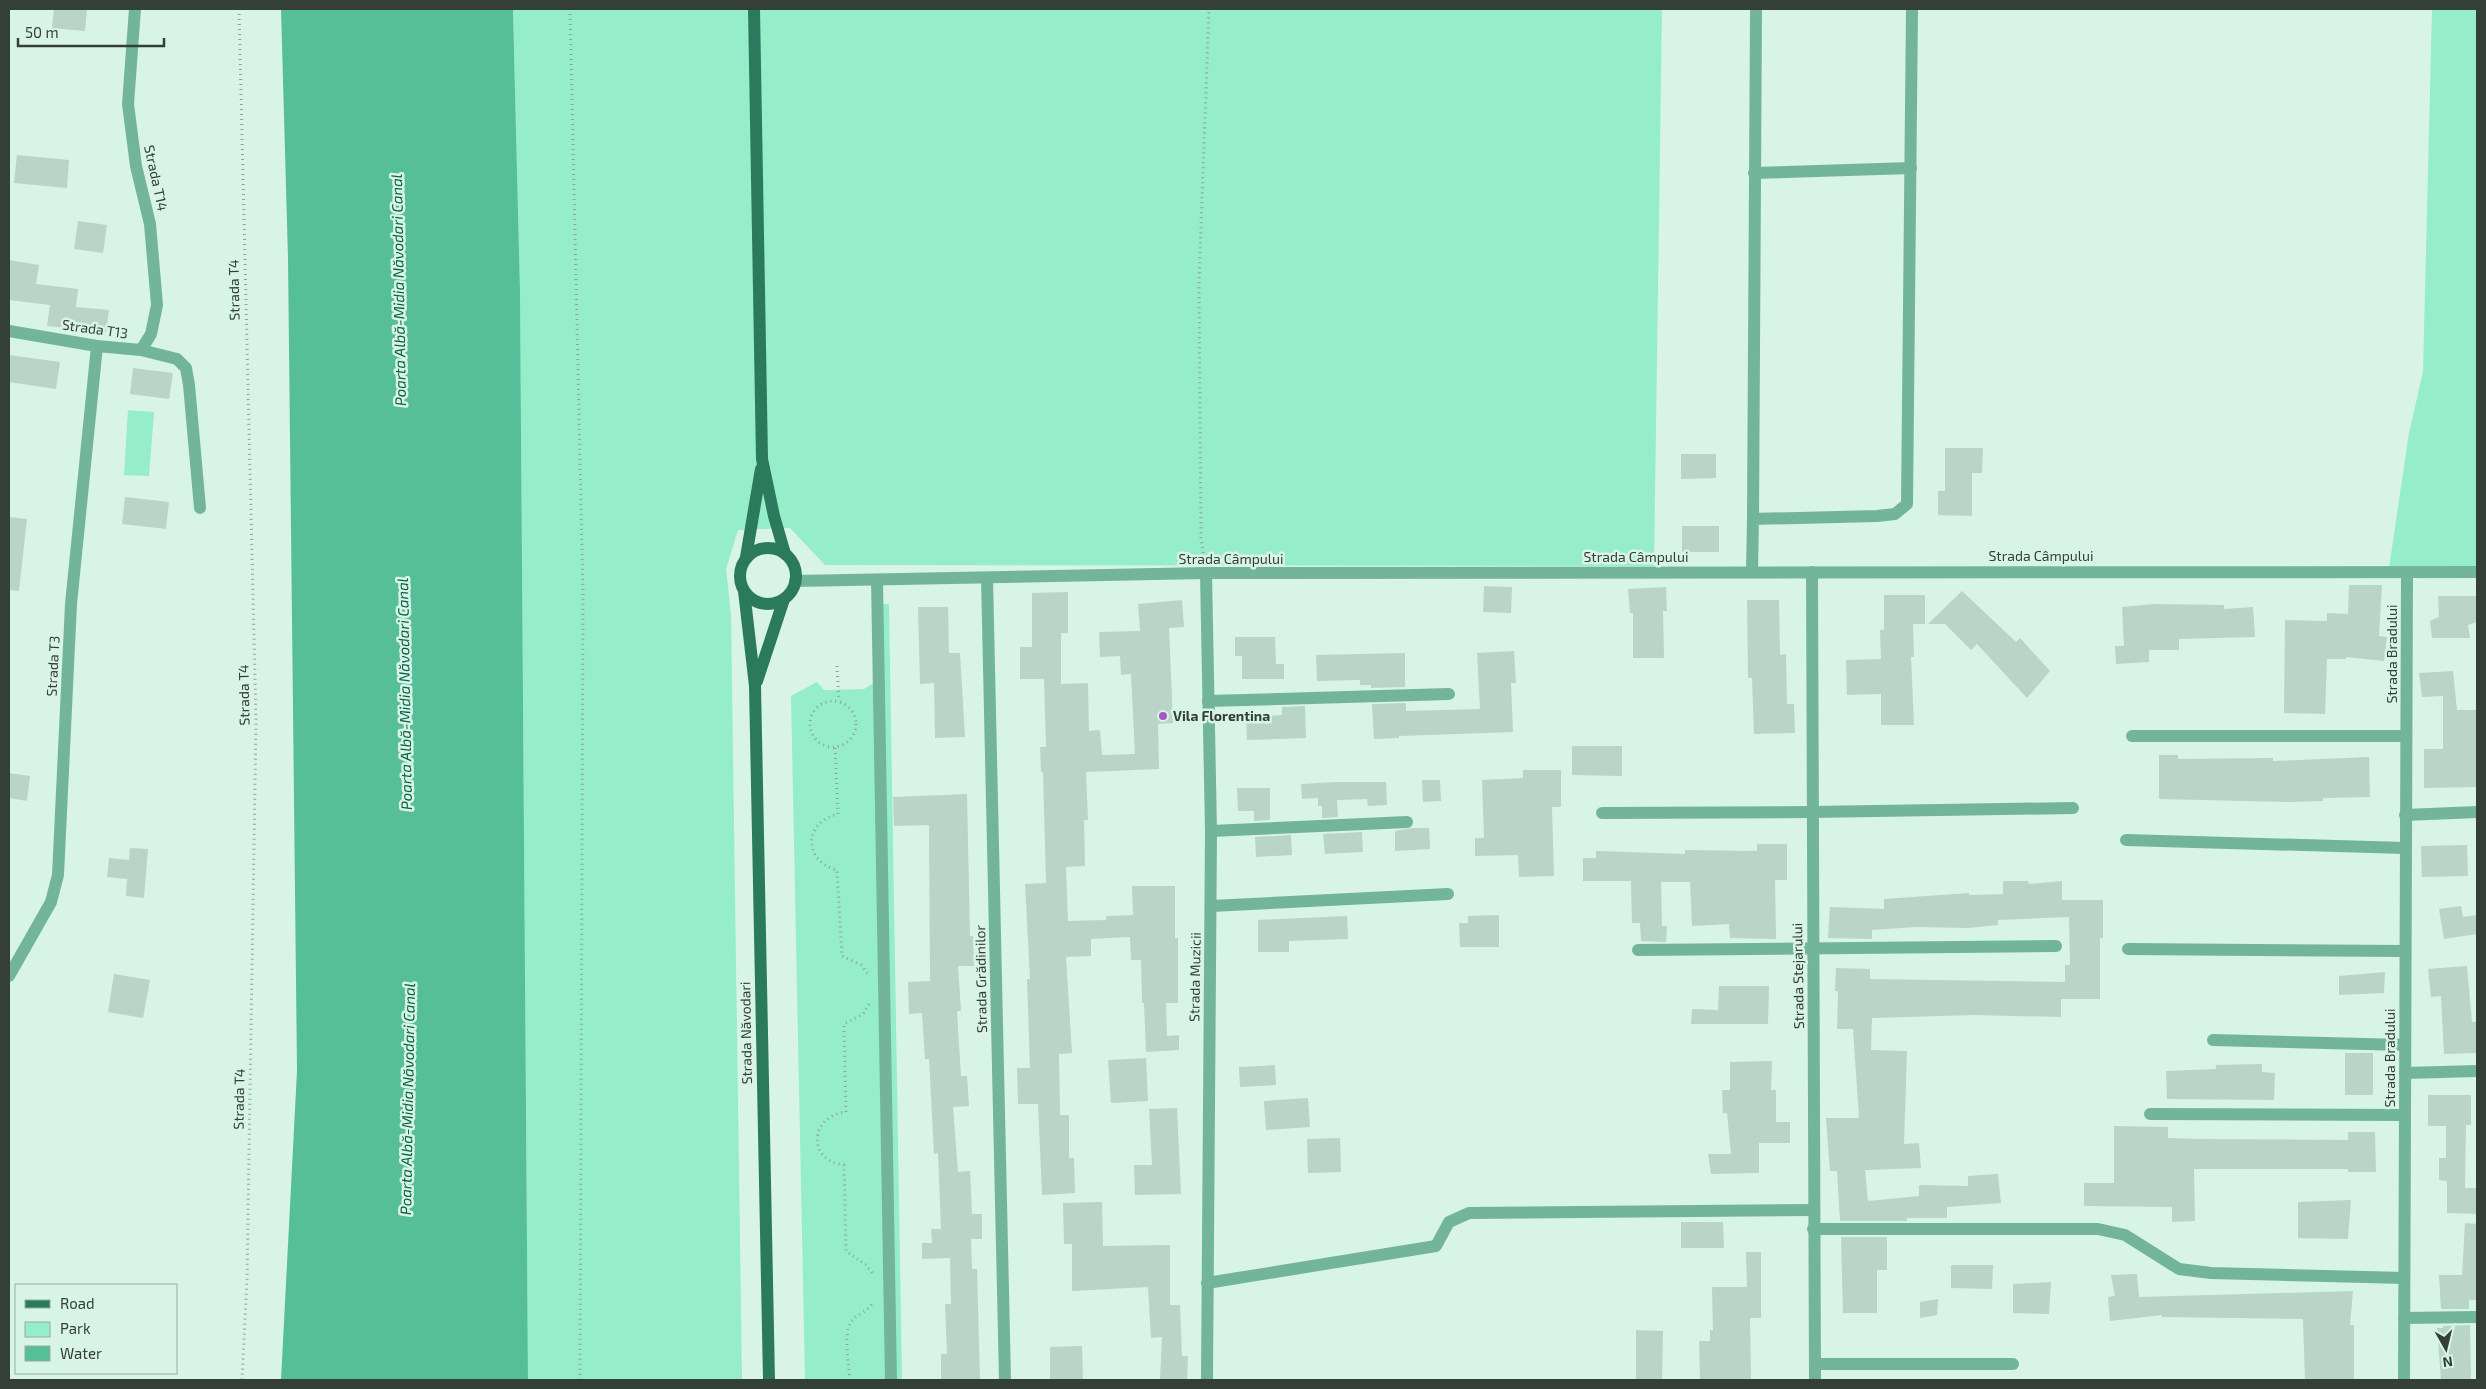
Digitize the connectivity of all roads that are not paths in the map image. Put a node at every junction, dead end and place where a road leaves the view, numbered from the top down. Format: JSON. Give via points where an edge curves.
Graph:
{"nodes":[{"id":1,"x":135,"y":9,"type":"edge"},
{"id":2,"x":754,"y":9,"type":"edge"},
{"id":3,"x":1756,"y":9,"type":"edge"},
{"id":4,"x":1912,"y":9,"type":"edge"},
{"id":5,"x":1911,"y":168,"type":"junction"},
{"id":6,"x":1754,"y":174,"type":"junction"},
{"id":7,"x":9,"y":331,"type":"edge"},
{"id":8,"x":97,"y":346,"type":"junction"},
{"id":9,"x":142,"y":350,"type":"junction"},
{"id":10,"x":762,"y":459,"type":"junction"},
{"id":11,"x":200,"y":508,"type":"dead end"},
{"id":12,"x":1753,"y":519,"type":"junction"},
{"id":13,"x":786,"y":554,"type":"junction"},
{"id":14,"x":746,"y":557,"type":"junction"},
{"id":15,"x":1752,"y":571,"type":"junction"},
{"id":16,"x":1812,"y":572,"type":"junction"},
{"id":17,"x":2407,"y":572,"type":"junction"},
{"id":18,"x":2477,"y":572,"type":"edge"},
{"id":19,"x":1206,"y":573,"type":"junction"},
{"id":20,"x":987,"y":578,"type":"junction"},
{"id":21,"x":877,"y":580,"type":"junction"},
{"id":22,"x":795,"y":581,"type":"junction"},
{"id":23,"x":744,"y":591,"type":"junction"},
{"id":24,"x":784,"y":599,"type":"junction"},
{"id":25,"x":756,"y":686,"type":"junction"},
{"id":26,"x":1449,"y":694,"type":"dead end"},
{"id":27,"x":1208,"y":701,"type":"junction"},
{"id":28,"x":2132,"y":736,"type":"dead end"},
{"id":29,"x":2406,"y":736,"type":"junction"},
{"id":30,"x":2072,"y":808,"type":"dead end"},
{"id":31,"x":1812,"y":812,"type":"junction"},
{"id":32,"x":2477,"y":812,"type":"edge"},
{"id":33,"x":1602,"y":813,"type":"dead end"},
{"id":34,"x":2405,"y":815,"type":"junction"},
{"id":35,"x":1407,"y":822,"type":"dead end"},
{"id":36,"x":1211,"y":831,"type":"junction"},
{"id":37,"x":2126,"y":840,"type":"dead end"},
{"id":38,"x":2405,"y":848,"type":"junction"},
{"id":39,"x":1448,"y":894,"type":"dead end"},
{"id":40,"x":1211,"y":906,"type":"junction"},
{"id":41,"x":2056,"y":946,"type":"dead end"},
{"id":42,"x":1812,"y":949,"type":"junction"},
{"id":43,"x":2128,"y":949,"type":"dead end"},
{"id":44,"x":1638,"y":950,"type":"dead end"},
{"id":45,"x":2405,"y":951,"type":"junction"},
{"id":46,"x":9,"y":976,"type":"edge"},
{"id":47,"x":2213,"y":1040,"type":"dead end"},
{"id":48,"x":2405,"y":1045,"type":"junction"},
{"id":49,"x":2477,"y":1071,"type":"edge"},
{"id":50,"x":2405,"y":1073,"type":"junction"},
{"id":51,"x":2150,"y":1114,"type":"dead end"},
{"id":52,"x":2405,"y":1115,"type":"junction"},
{"id":53,"x":1814,"y":1210,"type":"junction"},
{"id":54,"x":1814,"y":1229,"type":"junction"},
{"id":55,"x":2404,"y":1278,"type":"junction"},
{"id":56,"x":1207,"y":1283,"type":"junction"},
{"id":57,"x":2477,"y":1317,"type":"edge"},
{"id":58,"x":2404,"y":1318,"type":"junction"},
{"id":59,"x":1815,"y":1364,"type":"junction"},
{"id":60,"x":2012,"y":1364,"type":"dead end"},
{"id":61,"x":769,"y":1380,"type":"edge"},
{"id":62,"x":891,"y":1380,"type":"edge"},
{"id":63,"x":1006,"y":1380,"type":"edge"},
{"id":64,"x":1207,"y":1380,"type":"edge"},
{"id":65,"x":1815,"y":1380,"type":"edge"},
{"id":66,"x":2404,"y":1380,"type":"edge"}],
"edges":[{"from":1,"to":9,"type":"street","name":"Strada T14","via":[[128,104],[136,166],[150,224],[158,305],[151,334]]},
{"from":2,"to":10,"type":"main road"},
{"from":3,"to":6,"type":"street"},
{"from":4,"to":5,"type":"street"},
{"from":5,"to":6,"type":"street"},
{"from":5,"to":12,"type":"street","via":[[1907,504],[1896,514],[1877,516]]},
{"from":6,"to":12,"type":"street"},
{"from":7,"to":8,"type":"street","name":"Strada T13"},
{"from":8,"to":9,"type":"street","name":"Strada T13"},
{"from":8,"to":46,"type":"street","name":"Strada T3","via":[[70,604],[58,875],[51,902]]},
{"from":9,"to":11,"type":"street","name":"Strada T13","via":[[178,359],[186,368]]},
{"from":10,"to":13,"type":"main road"},
{"from":10,"to":14,"type":"main road"},
{"from":12,"to":15,"type":"street"},
{"from":13,"to":14,"type":"main road","via":[[762,548]]},
{"from":13,"to":22,"type":"main road","via":[[795,569]]},
{"from":14,"to":23,"type":"main road","via":[[739,574]]},
{"from":15,"to":16,"type":"street","name":"Strada Câmpului"},
{"from":15,"to":19,"type":"street","name":"Strada Câmpului"},
{"from":16,"to":17,"type":"street","name":"Strada Câmpului"},
{"from":16,"to":31,"type":"street","name":"Strada Stejarului"},
{"from":17,"to":18,"type":"street","name":"Strada Câmpului"},
{"from":17,"to":29,"type":"street","name":"Strada Bradului"},
{"from":19,"to":20,"type":"street","name":"Strada Câmpului"},
{"from":19,"to":27,"type":"street","name":"Strada Muzicii"},
{"from":20,"to":21,"type":"street","name":"Strada Câmpului"},
{"from":20,"to":63,"type":"street","name":"Strada Grădinilor"},
{"from":21,"to":22,"type":"street","name":"Strada Câmpului"},
{"from":21,"to":62,"type":"street"},
{"from":22,"to":24,"type":"main road"},
{"from":23,"to":24,"type":"main road","via":[[750,598],[767,604]]},
{"from":23,"to":25,"type":"main road","name":"Strada Năvodari"},
{"from":24,"to":25,"type":"main road","name":"Strada Năvodari"},
{"from":25,"to":61,"type":"main road","name":"Strada Năvodari"},
{"from":26,"to":27,"type":"street"},
{"from":27,"to":36,"type":"street","name":"Strada Muzicii"},
{"from":28,"to":29,"type":"street"},
{"from":29,"to":34,"type":"street","name":"Strada Bradului"},
{"from":30,"to":31,"type":"street"},
{"from":31,"to":33,"type":"street"},
{"from":31,"to":42,"type":"street","name":"Strada Stejarului"},
{"from":32,"to":34,"type":"street"},
{"from":34,"to":38,"type":"street","name":"Strada Bradului"},
{"from":35,"to":36,"type":"street"},
{"from":36,"to":40,"type":"street","name":"Strada Muzicii"},
{"from":37,"to":38,"type":"street"},
{"from":38,"to":45,"type":"street","name":"Strada Bradului"},
{"from":39,"to":40,"type":"street"},
{"from":40,"to":56,"type":"street","name":"Strada Muzicii"},
{"from":41,"to":42,"type":"street"},
{"from":42,"to":44,"type":"street"},
{"from":42,"to":53,"type":"street","name":"Strada Stejarului"},
{"from":43,"to":45,"type":"street"},
{"from":45,"to":48,"type":"street","name":"Strada Bradului"},
{"from":47,"to":48,"type":"street"},
{"from":48,"to":50,"type":"street","name":"Strada Bradului"},
{"from":49,"to":50,"type":"street"},
{"from":50,"to":52,"type":"street","name":"Strada Bradului"},
{"from":51,"to":52,"type":"street"},
{"from":52,"to":55,"type":"street","name":"Strada Bradului"},
{"from":53,"to":54,"type":"street","name":"Strada Stejarului"},
{"from":53,"to":56,"type":"street","via":[[1469,1213],[1449,1222],[1436,1246]]},
{"from":54,"to":55,"type":"street","via":[[2098,1229],[2125,1235],[2179,1269],[2212,1273]]},
{"from":54,"to":59,"type":"street","name":"Strada Stejarului"},
{"from":55,"to":58,"type":"street","name":"Strada Bradului"},
{"from":56,"to":64,"type":"street","name":"Strada Muzicii"},
{"from":57,"to":58,"type":"street"},
{"from":58,"to":66,"type":"street","name":"Strada Bradului"},
{"from":59,"to":60,"type":"street"},
{"from":59,"to":65,"type":"street","name":"Strada Stejarului"}]}
